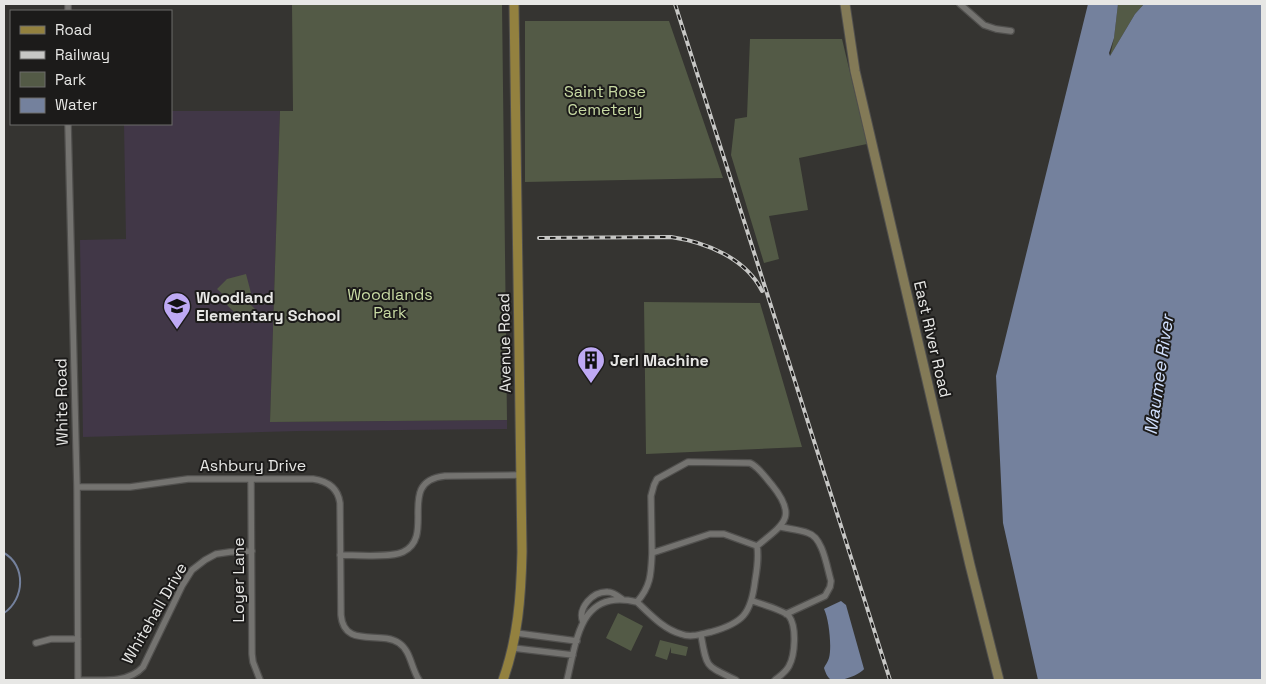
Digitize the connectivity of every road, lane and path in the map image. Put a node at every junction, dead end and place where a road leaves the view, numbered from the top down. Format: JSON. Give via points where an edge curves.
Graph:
{"nodes":[{"id":1,"x":514,"y":4,"type":"edge"},
{"id":2,"x":846,"y":4,"type":"edge"},
{"id":3,"x":960,"y":4,"type":"edge"},
{"id":4,"x":1011,"y":32,"type":"dead end"},
{"id":5,"x":68,"y":125,"type":"edge"},
{"id":6,"x":520,"y":474,"type":"junction"},
{"id":7,"x":251,"y":479,"type":"junction"},
{"id":8,"x":76,"y":487,"type":"junction"},
{"id":9,"x":781,"y":527,"type":"junction"},
{"id":10,"x":757,"y":546,"type":"junction"},
{"id":11,"x":252,"y":551,"type":"junction"},
{"id":12,"x":652,"y":553,"type":"junction"},
{"id":13,"x":340,"y":555,"type":"junction"},
{"id":14,"x":622,"y":599,"type":"junction"},
{"id":15,"x":752,"y":601,"type":"junction"},
{"id":16,"x":637,"y":602,"type":"junction"},
{"id":17,"x":786,"y":614,"type":"junction"},
{"id":18,"x":583,"y":622,"type":"junction"},
{"id":19,"x":516,"y":633,"type":"junction"},
{"id":20,"x":701,"y":635,"type":"junction"},
{"id":21,"x":78,"y":639,"type":"junction"},
{"id":22,"x":577,"y":641,"type":"junction"},
{"id":23,"x":36,"y":643,"type":"dead end"},
{"id":24,"x":513,"y":648,"type":"junction"},
{"id":25,"x":574,"y":655,"type":"junction"},
{"id":26,"x":78,"y":680,"type":"edge"},
{"id":27,"x":260,"y":680,"type":"edge"},
{"id":28,"x":419,"y":680,"type":"edge"},
{"id":29,"x":503,"y":680,"type":"edge"},
{"id":30,"x":567,"y":680,"type":"edge"},
{"id":31,"x":736,"y":680,"type":"edge"},
{"id":32,"x":775,"y":680,"type":"edge"},
{"id":33,"x":999,"y":680,"type":"edge"}],
"edges":[{"from":1,"to":6,"type":"main road","name":"Avenue Road"},
{"from":2,"to":33,"type":"main road","name":"East River Road","via":[[854,71]]},
{"from":3,"to":4,"type":"street","via":[[984,25]]},
{"from":5,"to":8,"type":"street","name":"White Road"},
{"from":6,"to":13,"type":"street","via":[[432,478],[420,492],[418,533],[410,547],[396,554]]},
{"from":6,"to":19,"type":"main road","name":"Avenue Road","via":[[521,576]]},
{"from":7,"to":8,"type":"street","name":"Ashbury Drive","via":[[188,479],[130,487]]},
{"from":7,"to":11,"type":"street","name":"Loyer Lane"},
{"from":7,"to":13,"type":"street","name":"Ashbury Drive","via":[[313,479],[330,485],[340,503]]},
{"from":8,"to":21,"type":"street","name":"White Road"},
{"from":9,"to":10,"type":"street"},
{"from":9,"to":12,"type":"street","via":[[785,515],[784,502],[754,465],[688,462],[658,479],[654,485],[651,496]]},
{"from":9,"to":17,"type":"street","via":[[814,536],[831,581],[825,596]]},
{"from":10,"to":12,"type":"street","via":[[724,534],[710,534]]},
{"from":10,"to":15,"type":"street","via":[[759,556]]},
{"from":11,"to":26,"type":"street","name":"Whitehall Drive","via":[[216,554],[192,570],[143,667],[136,674],[124,679]]},
{"from":11,"to":27,"type":"street","name":"Loyer Lane","via":[[252,654]]},
{"from":12,"to":16,"type":"street","via":[[651,576],[646,592]]},
{"from":13,"to":28,"type":"street","name":"Ashbury Drive","via":[[344,626],[357,636],[388,639],[400,644]]},
{"from":14,"to":16,"type":"street"},
{"from":14,"to":18,"type":"street","via":[[603,603]]},
{"from":14,"to":18,"type":"street","via":[[610,592],[595,596],[582,607]]},
{"from":15,"to":17,"type":"street"},
{"from":15,"to":20,"type":"street","via":[[745,614],[734,623]]},
{"from":16,"to":20,"type":"street","via":[[670,630],[681,635]]},
{"from":17,"to":32,"type":"street","via":[[793,631],[794,649],[790,665]]},
{"from":18,"to":22,"type":"street"},
{"from":19,"to":22,"type":"street"},
{"from":19,"to":24,"type":"main road","name":"Avenue Road"},
{"from":20,"to":31,"type":"street","via":[[710,667]]},
{"from":21,"to":23,"type":"street"},
{"from":21,"to":26,"type":"street","name":"White Road"},
{"from":22,"to":25,"type":"street"},
{"from":24,"to":25,"type":"street"},
{"from":24,"to":29,"type":"main road","name":"Avenue Road"},
{"from":25,"to":30,"type":"street"}]}
